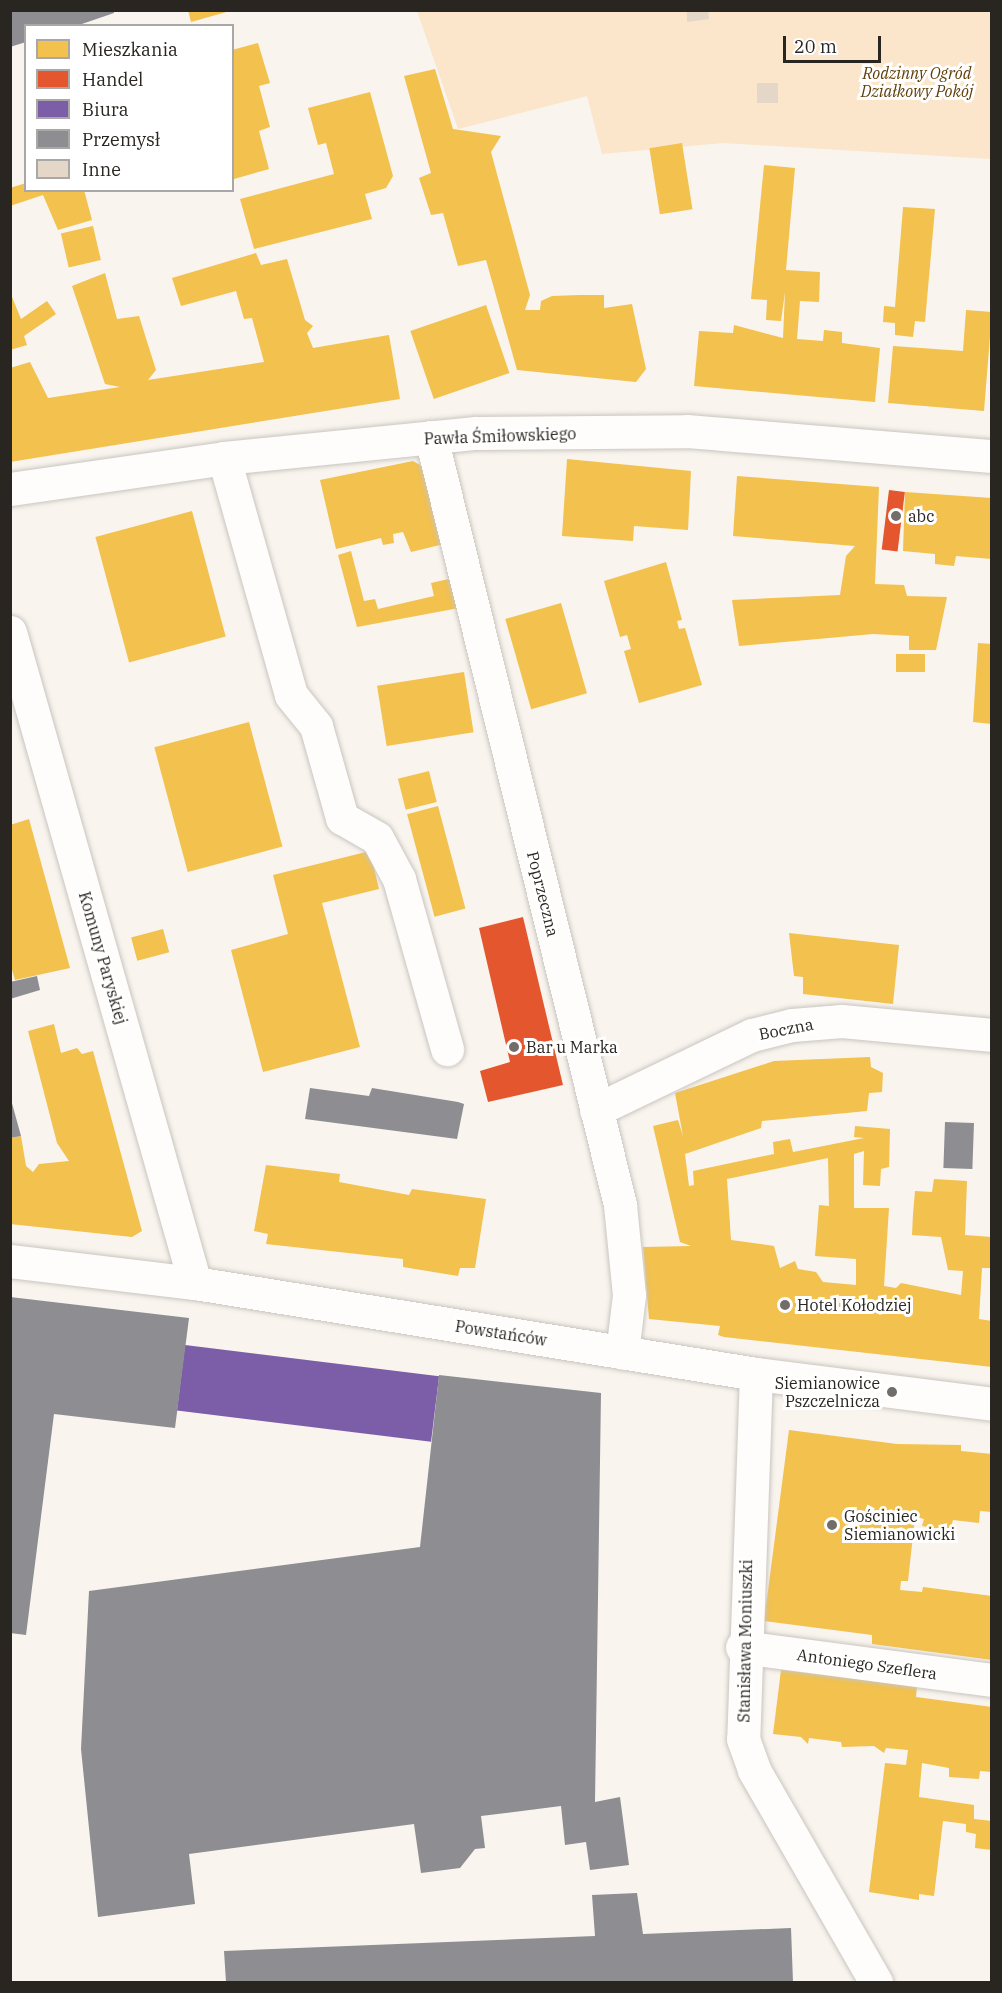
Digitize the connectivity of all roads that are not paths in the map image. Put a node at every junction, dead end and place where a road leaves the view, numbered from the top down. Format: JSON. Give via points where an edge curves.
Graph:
{"nodes":[{"id":1,"x":430,"y":437,"type":"junction"},
{"id":2,"x":992,"y":456,"type":"edge"},
{"id":3,"x":224,"y":458,"type":"junction"},
{"id":4,"x":10,"y":489,"type":"edge"},
{"id":5,"x":10,"y":632,"type":"edge"},
{"id":6,"x":992,"y":1035,"type":"edge"},
{"id":7,"x":447,"y":1048,"type":"dead end"},
{"id":8,"x":596,"y":1110,"type":"junction"},
{"id":9,"x":10,"y":1261,"type":"edge"},
{"id":10,"x":195,"y":1283,"type":"junction"},
{"id":11,"x":622,"y":1353,"type":"junction"},
{"id":12,"x":756,"y":1374,"type":"junction"},
{"id":13,"x":992,"y":1404,"type":"edge"},
{"id":14,"x":742,"y":1647,"type":"junction"},
{"id":15,"x":992,"y":1680,"type":"edge"},
{"id":16,"x":876,"y":1983,"type":"edge"}],
"edges":[{"from":1,"to":2,"type":"street","name":"Pawła Śmiłowskiego","via":[[687,431]]},
{"from":1,"to":3,"type":"street","name":"Pawła Śmiłowskiego"},
{"from":1,"to":8,"type":"street","name":"Poprzeczna"},
{"from":3,"to":4,"type":"street","name":"Pawła Śmiłowskiego"},
{"from":3,"to":7,"type":"street","via":[[291,695],[316,726],[342,818],[376,838],[399,879]]},
{"from":5,"to":10,"type":"street","name":"Komuny Paryskiej"},
{"from":6,"to":8,"type":"street","name":"Boczna","via":[[843,1021],[792,1025],[752,1035]]},
{"from":8,"to":11,"type":"street","name":"Poprzeczna","via":[[627,1248],[629,1295]]},
{"from":9,"to":10,"type":"street","name":"Powstańców"},
{"from":10,"to":11,"type":"street","name":"Powstańców"},
{"from":11,"to":12,"type":"street","name":"Powstańców"},
{"from":12,"to":13,"type":"street","name":"Powstańców"},
{"from":12,"to":14,"type":"street","name":"Stanisława Moniuszki"},
{"from":14,"to":15,"type":"street","name":"Antoniego Szeflera"},
{"from":14,"to":16,"type":"street","name":"Stanisława Moniuszki","via":[[743,1739],[754,1770]]}]}
